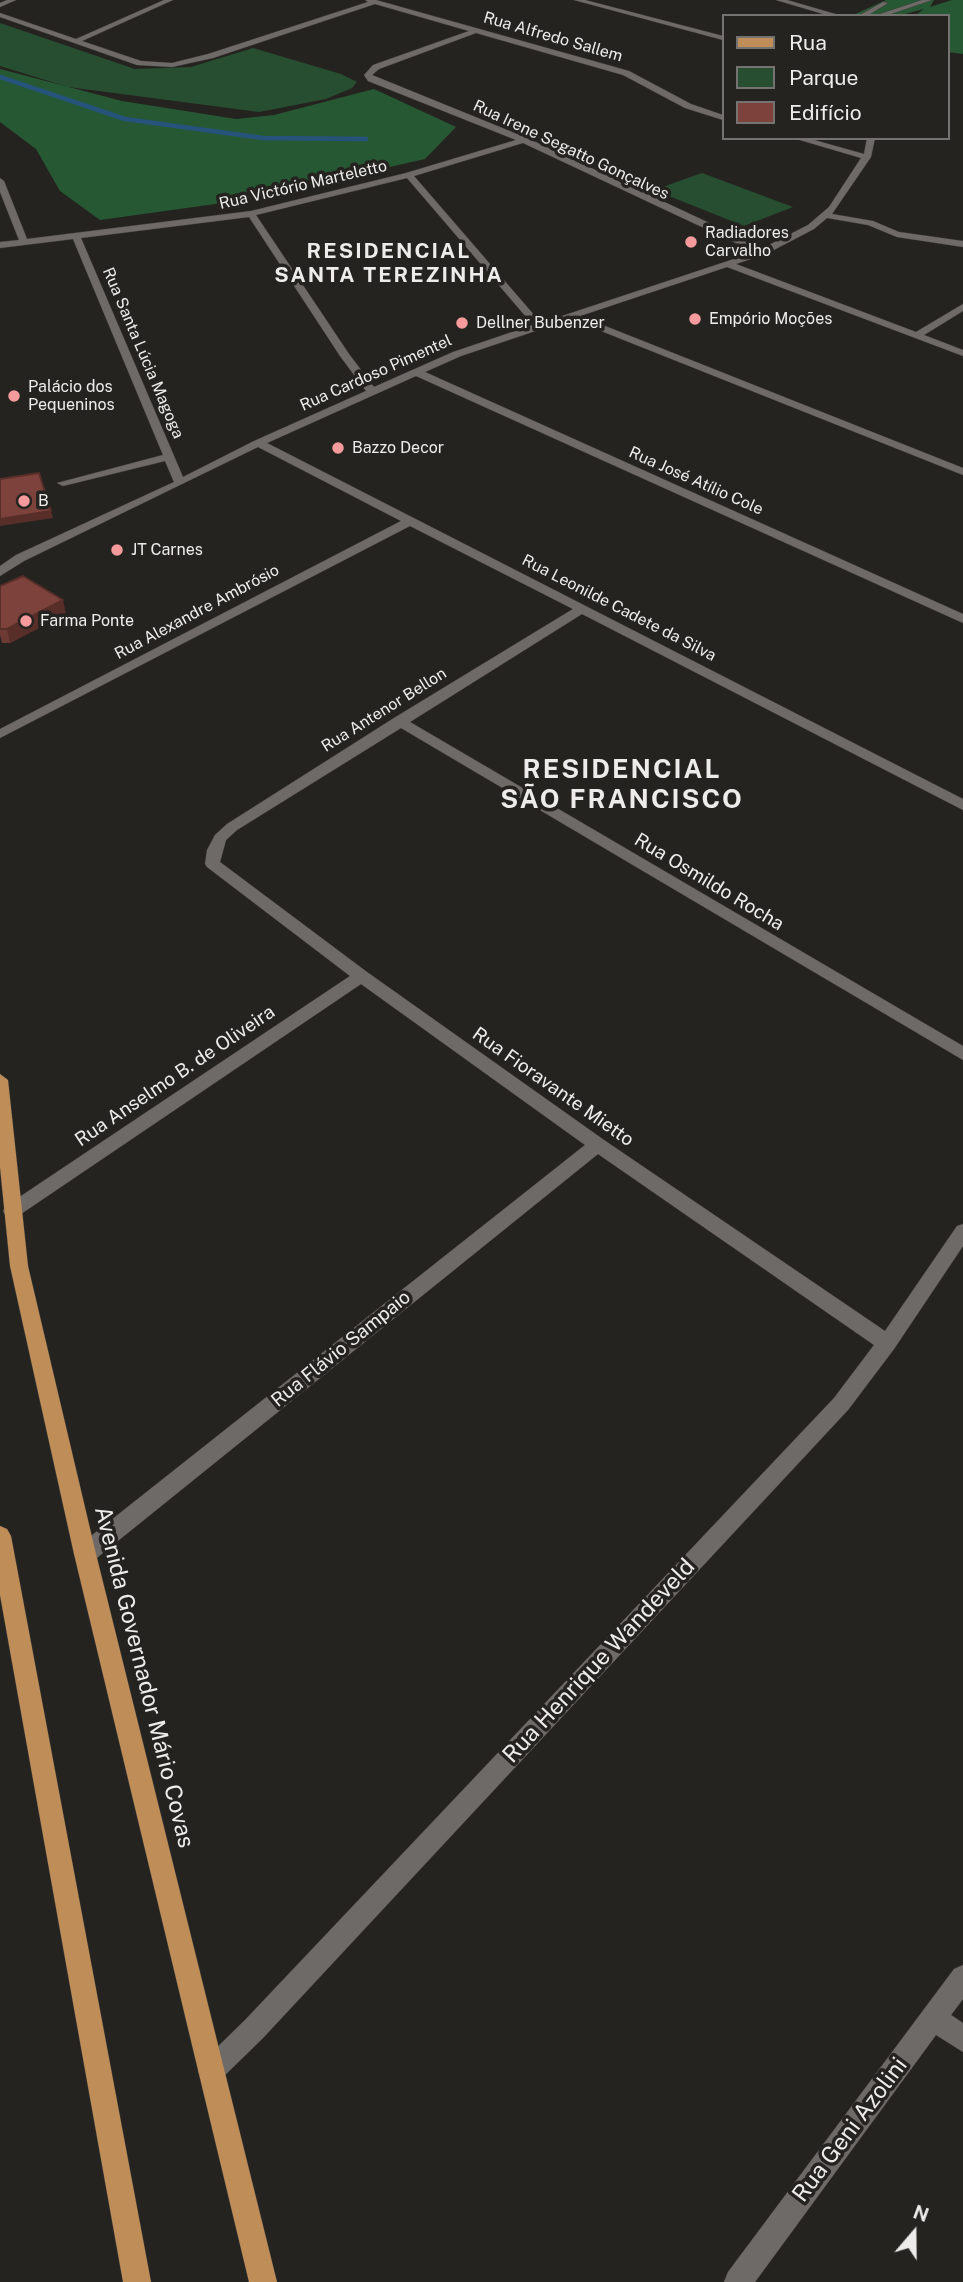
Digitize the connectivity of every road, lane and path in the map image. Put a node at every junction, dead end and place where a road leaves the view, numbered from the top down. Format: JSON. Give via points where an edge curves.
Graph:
{"nodes":[{"id":1,"x":13,"y":0,"type":"edge"},
{"id":2,"x":170,"y":0,"type":"edge"},
{"id":3,"x":577,"y":0,"type":"edge"},
{"id":4,"x":779,"y":0,"type":"edge"},
{"id":5,"x":892,"y":0,"type":"edge"},
{"id":6,"x":929,"y":0,"type":"edge"},
{"id":7,"x":372,"y":1,"type":"edge"},
{"id":8,"x":0,"y":5,"type":"edge"},
{"id":9,"x":832,"y":14,"type":"edge"},
{"id":10,"x":865,"y":14,"type":"edge"},
{"id":11,"x":884,"y":14,"type":"edge"},
{"id":12,"x":0,"y":15,"type":"edge"},
{"id":13,"x":477,"y":30,"type":"junction"},
{"id":14,"x":722,"y":38,"type":"edge"},
{"id":15,"x":76,"y":41,"type":"junction"},
{"id":16,"x":722,"y":118,"type":"edge"},
{"id":17,"x":524,"y":140,"type":"junction"},
{"id":18,"x":804,"y":140,"type":"edge"},
{"id":19,"x":871,"y":140,"type":"edge"},
{"id":20,"x":866,"y":158,"type":"junction"},
{"id":21,"x":409,"y":175,"type":"junction"},
{"id":22,"x":0,"y":181,"type":"edge"},
{"id":23,"x":2,"y":191,"type":"edge"},
{"id":24,"x":12,"y":210,"type":"junction"},
{"id":25,"x":0,"y":211,"type":"edge"},
{"id":26,"x":251,"y":214,"type":"junction"},
{"id":27,"x":825,"y":215,"type":"junction"},
{"id":28,"x":76,"y":236,"type":"junction"},
{"id":29,"x":24,"y":242,"type":"junction"},
{"id":30,"x":963,"y":244,"type":"edge"},
{"id":31,"x":0,"y":245,"type":"edge"},
{"id":32,"x":763,"y":252,"type":"junction"},
{"id":33,"x":727,"y":264,"type":"junction"},
{"id":34,"x":963,"y":307,"type":"edge"},
{"id":35,"x":569,"y":315,"type":"junction"},
{"id":36,"x":538,"y":325,"type":"junction"},
{"id":37,"x":917,"y":335,"type":"junction"},
{"id":38,"x":963,"y":353,"type":"edge"},
{"id":39,"x":416,"y":372,"type":"junction"},
{"id":40,"x":371,"y":390,"type":"junction"},
{"id":41,"x":258,"y":443,"type":"junction"},
{"id":42,"x":170,"y":457,"type":"junction"},
{"id":43,"x":963,"y":472,"type":"edge"},
{"id":44,"x":63,"y":483,"type":"dead end"},
{"id":45,"x":180,"y":483,"type":"junction"},
{"id":46,"x":410,"y":521,"type":"junction"},
{"id":47,"x":20,"y":558,"type":"junction"},
{"id":48,"x":0,"y":561,"type":"edge"},
{"id":49,"x":0,"y":572,"type":"edge"},
{"id":50,"x":582,"y":609,"type":"junction"},
{"id":51,"x":963,"y":619,"type":"edge"},
{"id":52,"x":399,"y":721,"type":"junction"},
{"id":53,"x":0,"y":734,"type":"edge"},
{"id":54,"x":963,"y":805,"type":"edge"},
{"id":55,"x":214,"y":850,"type":"joint"},
{"id":56,"x":361,"y":976,"type":"junction"},
{"id":57,"x":963,"y":1054,"type":"edge"},
{"id":58,"x":0,"y":1080,"type":"edge"},
{"id":59,"x":598,"y":1145,"type":"junction"},
{"id":60,"x":12,"y":1210,"type":"junction"},
{"id":61,"x":963,"y":1231,"type":"edge"},
{"id":62,"x":887,"y":1343,"type":"junction"},
{"id":63,"x":0,"y":1536,"type":"edge"},
{"id":64,"x":85,"y":1554,"type":"junction"},
{"id":65,"x":963,"y":1978,"type":"edge"},
{"id":66,"x":934,"y":2018,"type":"junction"},
{"id":67,"x":963,"y":2039,"type":"edge"},
{"id":68,"x":211,"y":2071,"type":"junction"},
{"id":69,"x":137,"y":2282,"type":"edge"},
{"id":70,"x":263,"y":2282,"type":"edge"},
{"id":71,"x":737,"y":2282,"type":"edge"}],
"edges":[{"from":1,"to":8,"type":"street"},
{"from":2,"to":15,"type":"street"},
{"from":3,"to":14,"type":"street"},
{"from":4,"to":9,"type":"street"},
{"from":5,"to":10,"type":"street"},
{"from":6,"to":11,"type":"street"},
{"from":7,"to":13,"type":"street","name":"Rua Alfredo Sallem"},
{"from":7,"to":15,"type":"street","via":[[172,65],[140,63]]},
{"from":12,"to":15,"type":"street"},
{"from":13,"to":16,"type":"street","name":"Rua Alfredo Sallem","via":[[626,73],[688,106]]},
{"from":13,"to":17,"type":"street","name":"Rua Irene Segatto Gonçalves","via":[[376,67],[368,75]]},
{"from":17,"to":21,"type":"street","name":"Rua Victório Marteletto"},
{"from":17,"to":32,"type":"street","name":"Rua Irene Segatto Gonçalves"},
{"from":18,"to":20,"type":"street"},
{"from":19,"to":20,"type":"street","name":"Rua Cardoso Pimentel"},
{"from":20,"to":27,"type":"street","name":"Rua Cardoso Pimentel"},
{"from":21,"to":26,"type":"street","name":"Rua Victório Marteletto"},
{"from":21,"to":36,"type":"street"},
{"from":22,"to":23,"type":"street"},
{"from":23,"to":24,"type":"street"},
{"from":24,"to":25,"type":"street"},
{"from":24,"to":29,"type":"street","via":[[12,223]]},
{"from":26,"to":28,"type":"street","name":"Rua Victório Marteletto"},
{"from":26,"to":40,"type":"street"},
{"from":27,"to":30,"type":"street","via":[[870,223],[897,234]]},
{"from":27,"to":32,"type":"street","name":"Rua Cardoso Pimentel"},
{"from":28,"to":29,"type":"street","name":"Rua Victório Marteletto"},
{"from":28,"to":42,"type":"street","name":"Rua Santa Lúcia Magoga"},
{"from":29,"to":31,"type":"street","name":"Rua Victório Marteletto"},
{"from":32,"to":33,"type":"street","name":"Rua Cardoso Pimentel"},
{"from":33,"to":35,"type":"street","name":"Rua Cardoso Pimentel"},
{"from":33,"to":37,"type":"street"},
{"from":34,"to":37,"type":"street"},
{"from":35,"to":36,"type":"street","name":"Rua Cardoso Pimentel"},
{"from":35,"to":43,"type":"street"},
{"from":36,"to":39,"type":"street","name":"Rua Cardoso Pimentel"},
{"from":37,"to":38,"type":"street"},
{"from":39,"to":40,"type":"street","name":"Rua Cardoso Pimentel"},
{"from":39,"to":51,"type":"street","name":"Rua José Atílio Cole"},
{"from":40,"to":41,"type":"street","name":"Rua Cardoso Pimentel"},
{"from":41,"to":45,"type":"street","name":"Rua Cardoso Pimentel"},
{"from":41,"to":46,"type":"street","name":"Rua Leonilde Cadete da Silva"},
{"from":42,"to":44,"type":"street"},
{"from":42,"to":45,"type":"street","name":"Rua Santa Lúcia Magoga"},
{"from":45,"to":47,"type":"street","name":"Rua Cardoso Pimentel"},
{"from":46,"to":50,"type":"street","name":"Rua Leonilde Cadete da Silva"},
{"from":46,"to":53,"type":"street","name":"Rua Alexandre Ambrósio"},
{"from":47,"to":48,"type":"street","name":"Rua Cardoso Pimentel"},
{"from":47,"to":49,"type":"street","name":"Rua Cardoso Pimentel"},
{"from":50,"to":52,"type":"street","name":"Rua Antenor Bellon"},
{"from":50,"to":54,"type":"street","name":"Rua Leonilde Cadete da Silva"},
{"from":52,"to":55,"type":"street","name":"Rua Antenor Bellon","via":[[233,827]]},
{"from":52,"to":57,"type":"street","name":"Rua Osmildo Rocha"},
{"from":55,"to":56,"type":"street","name":"Rua Fioravante Mietto","via":[[212,864]]},
{"from":56,"to":59,"type":"street","name":"Rua Fioravante Mietto"},
{"from":56,"to":60,"type":"street","name":"Rua Anselmo B. de Oliveira"},
{"from":58,"to":60,"type":"main road","name":"Avenida Governador Mário Covas"},
{"from":59,"to":62,"type":"street","name":"Rua Fioravante Mietto"},
{"from":59,"to":64,"type":"street","name":"Rua Flávio Sampaio"},
{"from":60,"to":64,"type":"main road","name":"Avenida Governador Mário Covas","via":[[19,1266]]},
{"from":61,"to":62,"type":"street","name":"Rua Henrique Wandeveld"},
{"from":62,"to":68,"type":"street","name":"Rua Henrique Wandeveld","via":[[841,1404]]},
{"from":63,"to":69,"type":"main road"},
{"from":64,"to":68,"type":"main road","name":"Avenida Governador Mário Covas"},
{"from":65,"to":66,"type":"street","name":"Rua Geni Azolini"},
{"from":66,"to":67,"type":"street"},
{"from":66,"to":71,"type":"street","name":"Rua Geni Azolini"},
{"from":68,"to":70,"type":"main road","name":"Avenida Governador Mário Covas"}]}
